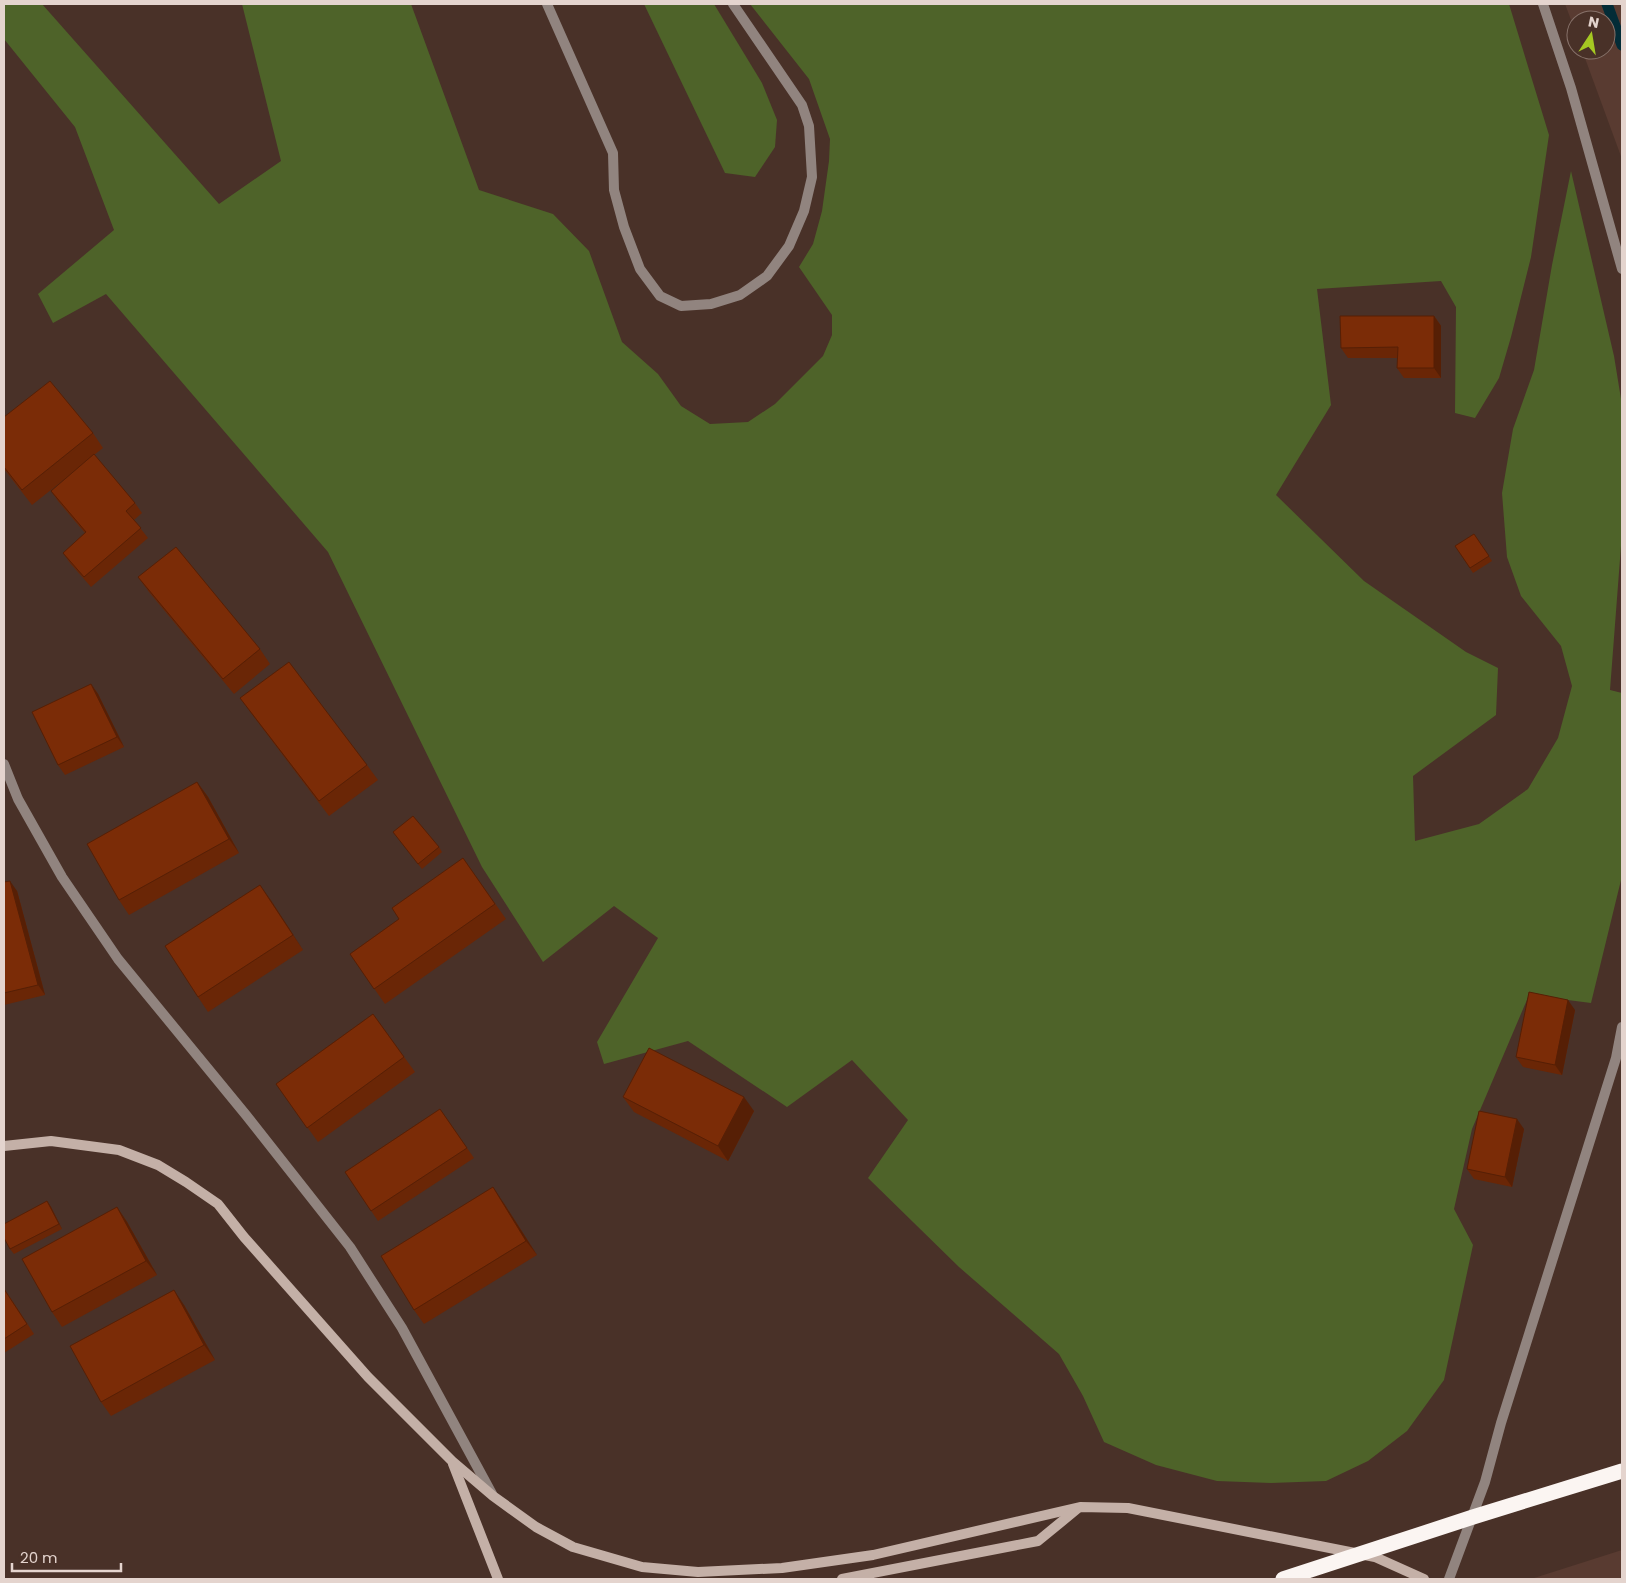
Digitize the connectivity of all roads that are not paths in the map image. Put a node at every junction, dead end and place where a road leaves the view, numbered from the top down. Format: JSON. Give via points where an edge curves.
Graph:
{"nodes":[{"id":1,"x":547,"y":4,"type":"edge"},
{"id":2,"x":733,"y":4,"type":"edge"},
{"id":3,"x":1543,"y":4,"type":"edge"},
{"id":4,"x":1622,"y":269,"type":"edge"},
{"id":5,"x":4,"y":764,"type":"edge"},
{"id":6,"x":1622,"y":1027,"type":"edge"},
{"id":7,"x":1619,"y":1058,"type":"edge"},
{"id":8,"x":4,"y":1146,"type":"edge"},
{"id":9,"x":452,"y":1461,"type":"junction"},
{"id":10,"x":1622,"y":1470,"type":"edge"},
{"id":11,"x":493,"y":1496,"type":"junction"},
{"id":12,"x":1080,"y":1507,"type":"junction"},
{"id":13,"x":498,"y":1579,"type":"edge"},
{"id":14,"x":842,"y":1579,"type":"edge"},
{"id":15,"x":1283,"y":1579,"type":"edge"},
{"id":16,"x":1424,"y":1579,"type":"edge"},
{"id":17,"x":1450,"y":1579,"type":"edge"}],
"edges":[{"from":1,"to":2,"type":"street","via":[[613,153],[614,190],[640,269],[660,296],[681,306],[711,304],[740,295],[767,276],[789,246],[804,211],[812,176],[809,126],[802,105]]},
{"from":3,"to":4,"type":"street","via":[[1572,88]]},
{"from":5,"to":11,"type":"street","via":[[18,800],[62,877],[118,958],[350,1247],[402,1328]]},
{"from":6,"to":7,"type":"street"},
{"from":7,"to":17,"type":"street","via":[[1504,1413],[1485,1482]]},
{"from":8,"to":9,"type":"street","via":[[51,1141],[119,1150],[158,1164],[194,1187],[218,1204],[368,1377]]},
{"from":9,"to":11,"type":"street"},
{"from":9,"to":13,"type":"street"},
{"from":10,"to":15,"type":"highway","bridge":true},
{"from":11,"to":12,"type":"street","via":[[536,1527],[573,1547],[642,1567],[698,1572],[782,1568],[873,1556]]},
{"from":12,"to":14,"type":"street","via":[[1038,1541]]},
{"from":12,"to":16,"type":"street","via":[[1128,1508],[1365,1555]]}]}
